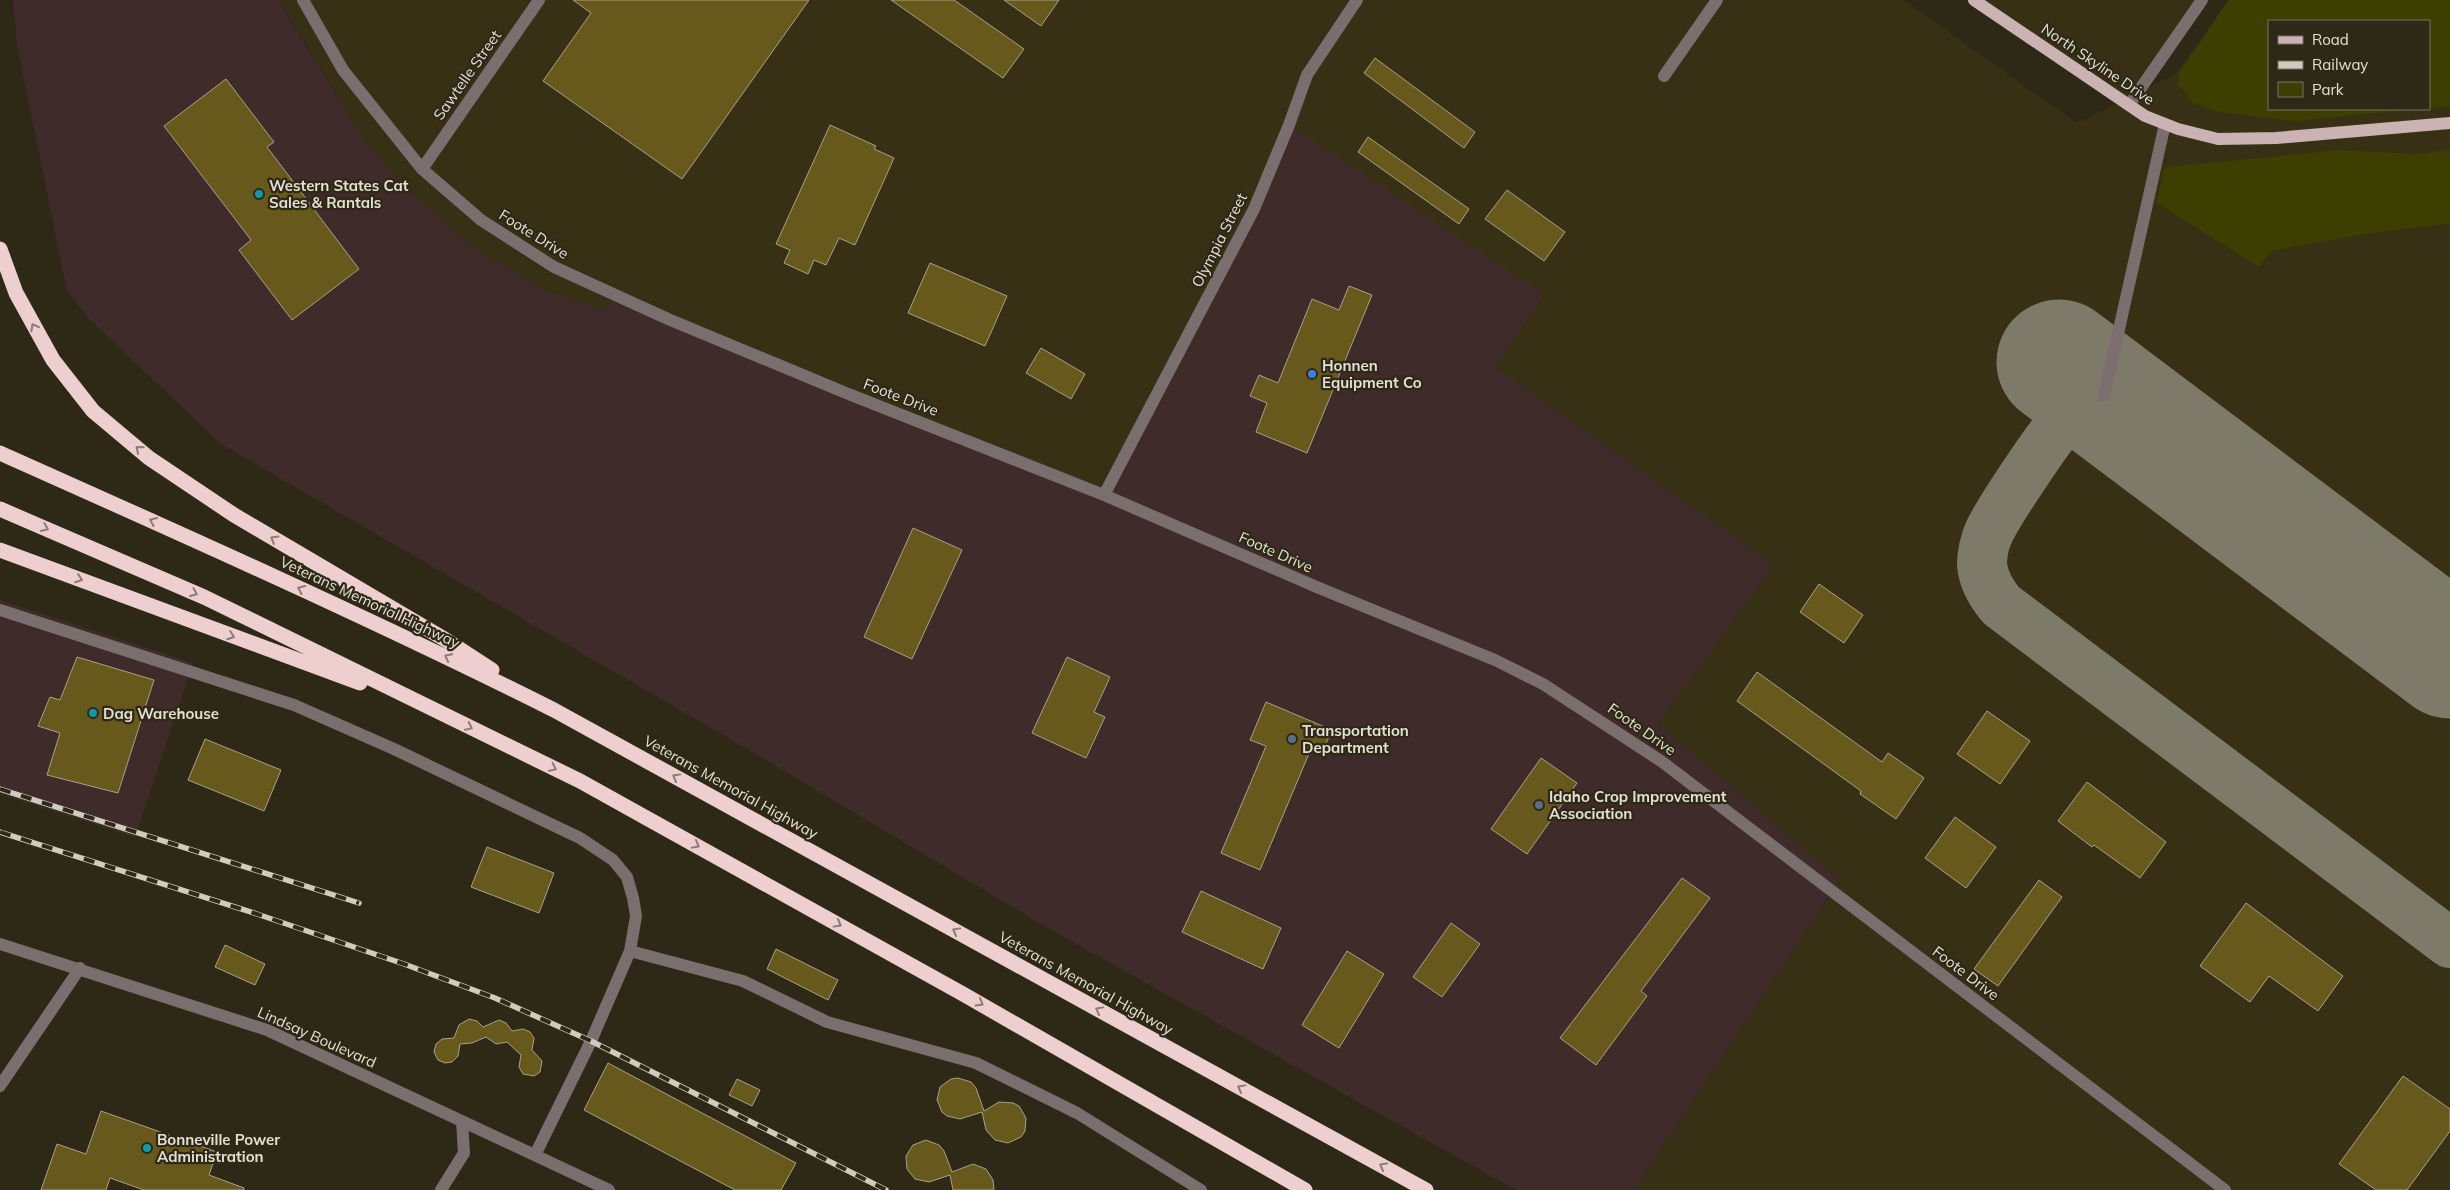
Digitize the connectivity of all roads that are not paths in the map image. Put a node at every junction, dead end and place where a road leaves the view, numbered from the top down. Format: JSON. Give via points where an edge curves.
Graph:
{"nodes":[{"id":1,"x":303,"y":0,"type":"edge"},
{"id":2,"x":539,"y":0,"type":"edge"},
{"id":3,"x":1358,"y":0,"type":"edge"},
{"id":4,"x":1717,"y":0,"type":"edge"},
{"id":5,"x":1974,"y":0,"type":"edge"},
{"id":6,"x":2202,"y":0,"type":"edge"},
{"id":7,"x":1664,"y":76,"type":"dead end"},
{"id":8,"x":2129,"y":105,"type":"junction"},
{"id":9,"x":2450,"y":123,"type":"edge"},
{"id":10,"x":2164,"y":124,"type":"junction"},
{"id":11,"x":422,"y":169,"type":"junction"},
{"id":12,"x":0,"y":249,"type":"edge"},
{"id":13,"x":2104,"y":396,"type":"dead end"},
{"id":14,"x":0,"y":453,"type":"edge"},
{"id":15,"x":1104,"y":495,"type":"junction"},
{"id":16,"x":0,"y":509,"type":"edge"},
{"id":17,"x":0,"y":550,"type":"edge"},
{"id":18,"x":0,"y":610,"type":"edge"},
{"id":19,"x":429,"y":707,"type":"junction"},
{"id":20,"x":554,"y":710,"type":"junction"},
{"id":21,"x":0,"y":944,"type":"edge"},
{"id":22,"x":630,"y":951,"type":"junction"},
{"id":23,"x":80,"y":968,"type":"junction"},
{"id":24,"x":0,"y":1086,"type":"edge"},
{"id":25,"x":462,"y":1121,"type":"junction"},
{"id":26,"x":535,"y":1155,"type":"junction"},
{"id":27,"x":441,"y":1190,"type":"edge"},
{"id":28,"x":609,"y":1190,"type":"edge"},
{"id":29,"x":1201,"y":1190,"type":"edge"},
{"id":30,"x":1305,"y":1190,"type":"edge"},
{"id":31,"x":1426,"y":1190,"type":"edge"},
{"id":32,"x":2225,"y":1190,"type":"edge"}],
"edges":[{"from":1,"to":11,"type":"street","name":"Foote Drive","via":[[343,70]]},
{"from":2,"to":11,"type":"street","name":"Sawtelle Street"},
{"from":3,"to":15,"type":"street","name":"Olympia Street","via":[[1306,75],[1254,209]]},
{"from":4,"to":7,"type":"street"},
{"from":5,"to":8,"type":"main road","name":"North Skyline Drive"},
{"from":6,"to":8,"type":"street"},
{"from":8,"to":10,"type":"main road","name":"North Skyline Drive"},
{"from":9,"to":10,"type":"main road","name":"North Skyline Drive","via":[[2276,138],[2218,139]]},
{"from":10,"to":13,"type":"street"},
{"from":11,"to":15,"type":"street","name":"Foote Drive","via":[[481,220],[554,267],[828,386]]},
{"from":20,"to":12,"type":"highway","one_way":true,"via":[[446,640],[234,515],[149,458],[93,411],[53,360],[16,293]]},
{"from":20,"to":14,"type":"highway","name":"Veterans Memorial Highway","one_way":true,"via":[[421,644]]},
{"from":15,"to":32,"type":"street","name":"Foote Drive","via":[[1495,660],[1543,684],[1661,761]]},
{"from":16,"to":19,"type":"highway","one_way":true,"via":[[204,597]]},
{"from":17,"to":19,"type":"highway","one_way":true},
{"from":18,"to":22,"type":"street","via":[[294,705],[580,838],[613,860],[628,877],[636,916]]},
{"from":19,"to":30,"type":"highway","one_way":true,"via":[[589,786],[954,989]]},
{"from":31,"to":20,"type":"highway","name":"Veterans Memorial Highway","one_way":true},
{"from":21,"to":23,"type":"street","name":"Lindsay Boulevard"},
{"from":22,"to":26,"type":"street","via":[[591,1041]]},
{"from":22,"to":29,"type":"street","via":[[743,981],[827,1022],[976,1063],[1077,1113]]},
{"from":23,"to":24,"type":"street"},
{"from":23,"to":25,"type":"street","name":"Lindsay Boulevard","via":[[267,1030]]},
{"from":25,"to":26,"type":"street","name":"Lindsay Boulevard"},
{"from":25,"to":27,"type":"street","via":[[464,1153]]},
{"from":26,"to":28,"type":"street","name":"Lindsay Boulevard"}]}
